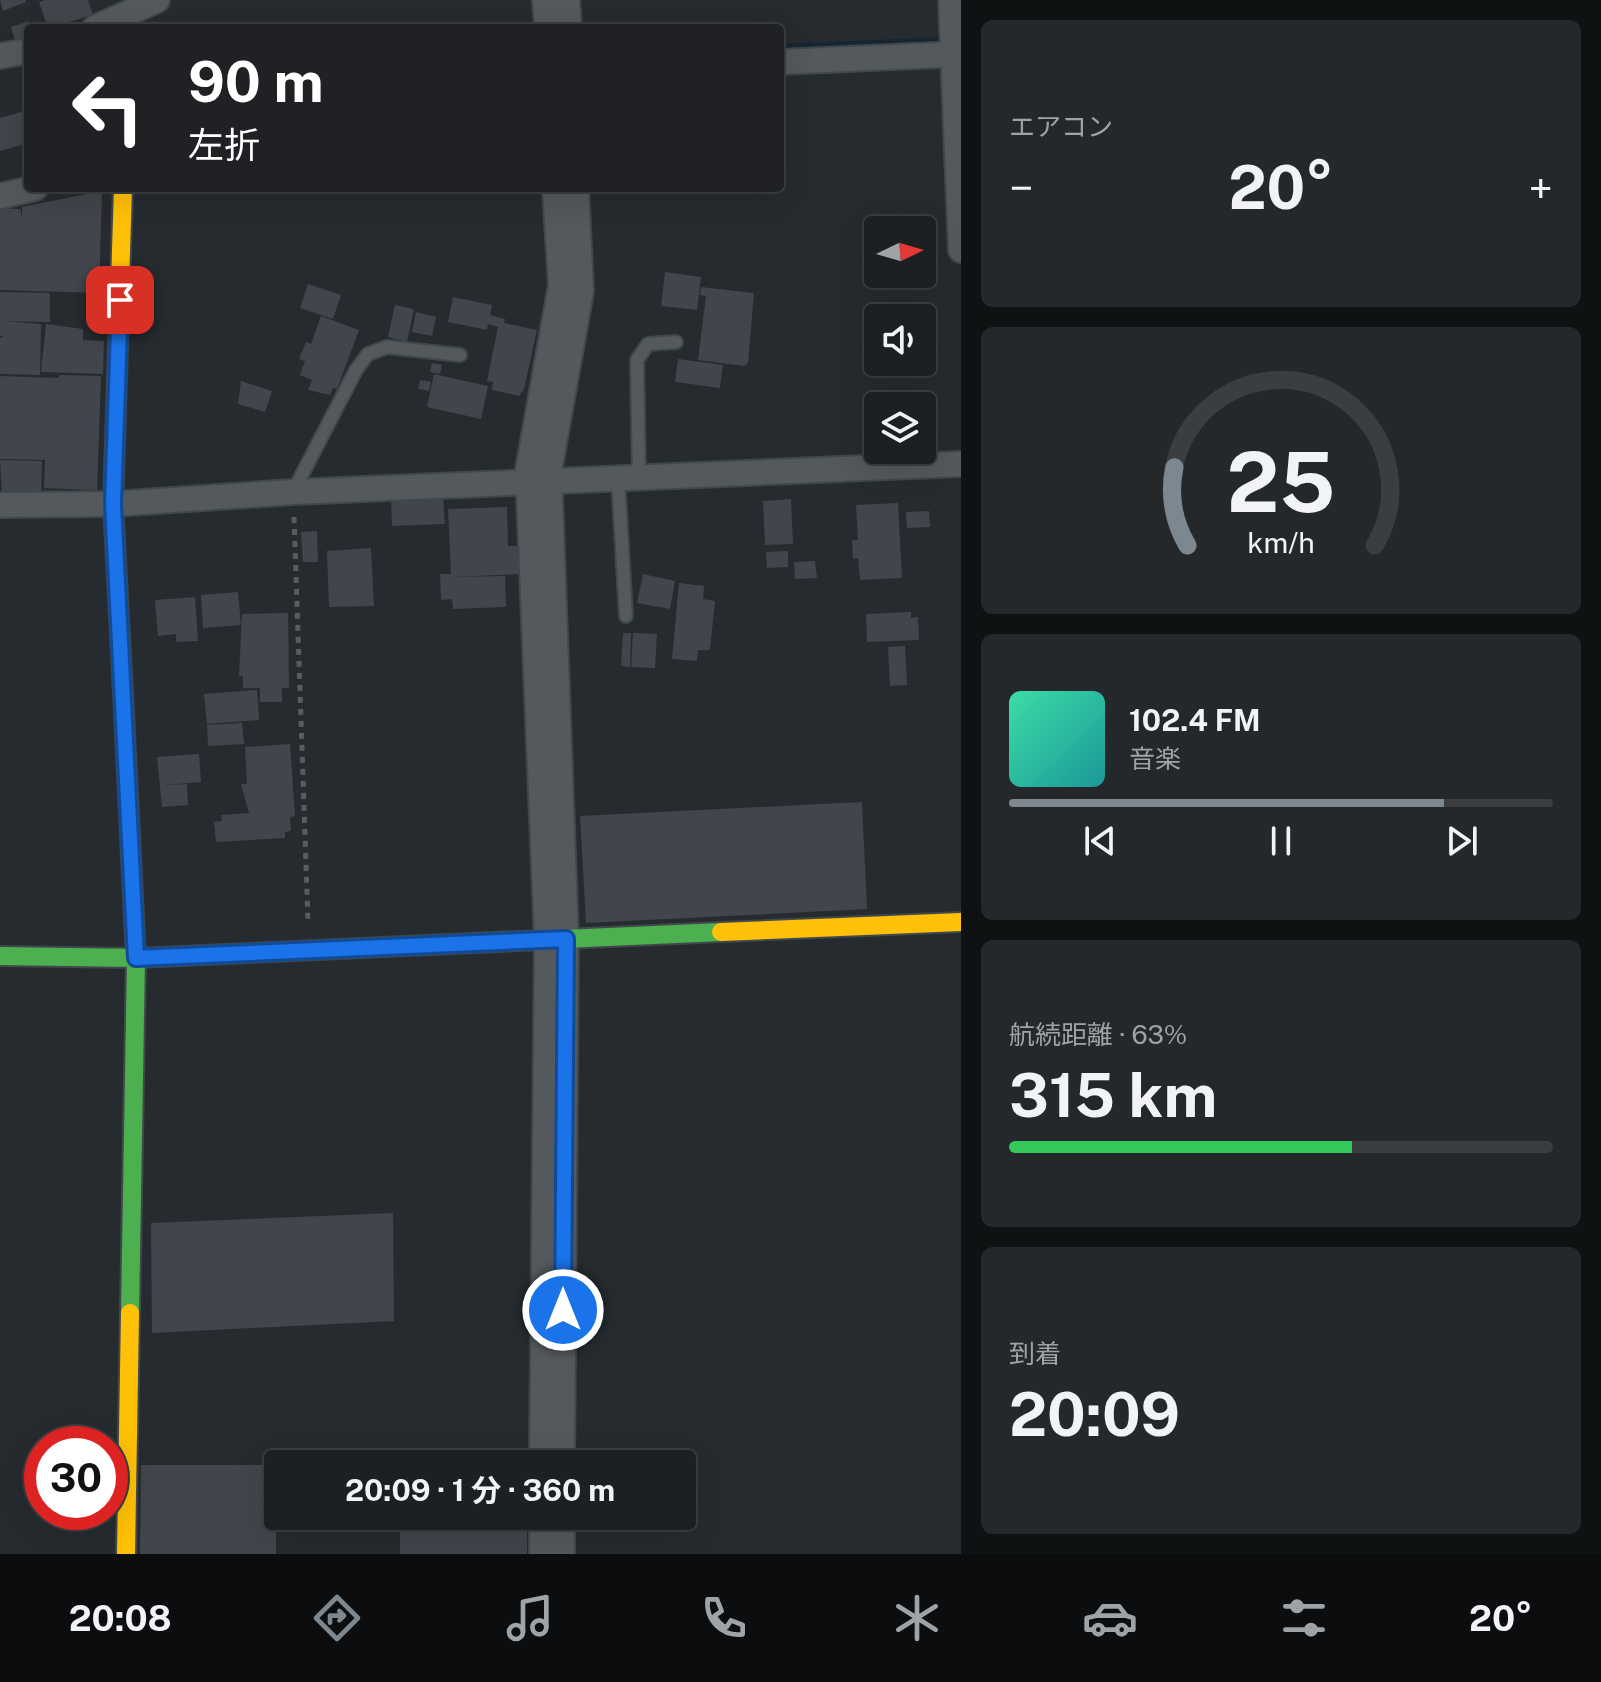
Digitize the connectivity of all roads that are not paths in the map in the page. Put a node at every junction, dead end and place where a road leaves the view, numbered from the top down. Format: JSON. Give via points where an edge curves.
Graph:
{"nodes":[{"id":1,"x":157,"y":0,"type":"edge"},
{"id":2,"x":545,"y":0,"type":"edge"},
{"id":3,"x":567,"y":0,"type":"edge"},
{"id":4,"x":951,"y":0,"type":"edge"},
{"id":5,"x":104,"y":24,"type":"edge"},
{"id":6,"x":547,"y":24,"type":"edge"},
{"id":7,"x":569,"y":24,"type":"edge"},
{"id":8,"x":24,"y":52,"type":"edge"},
{"id":9,"x":956,"y":54,"type":"edge"},
{"id":10,"x":0,"y":56,"type":"edge"},
{"id":11,"x":784,"y":62,"type":"edge"},
{"id":12,"x":24,"y":191,"type":"edge"},
{"id":13,"x":123,"y":192,"type":"edge"},
{"id":14,"x":555,"y":192,"type":"edge"},
{"id":15,"x":576,"y":192,"type":"edge"},
{"id":16,"x":0,"y":196,"type":"edge"},
{"id":17,"x":961,"y":250,"type":"edge"},
{"id":18,"x":676,"y":342,"type":"dead end"},
{"id":19,"x":460,"y":355,"type":"dead end"},
{"id":20,"x":961,"y":464,"type":"edge"},
{"id":21,"x":628,"y":478,"type":"junction"},
{"id":22,"x":539,"y":482,"type":"junction"},
{"id":23,"x":293,"y":492,"type":"junction"},
{"id":24,"x":113,"y":504,"type":"junction"},
{"id":25,"x":0,"y":505,"type":"edge"},
{"id":26,"x":626,"y":616,"type":"dead end"},
{"id":27,"x":961,"y":922,"type":"edge"},
{"id":28,"x":556,"y":940,"type":"junction"},
{"id":29,"x":0,"y":956,"type":"edge"},
{"id":30,"x":136,"y":958,"type":"junction"},
{"id":31,"x":542,"y":1450,"type":"edge"},
{"id":32,"x":562,"y":1450,"type":"edge"},
{"id":33,"x":542,"y":1530,"type":"edge"},
{"id":34,"x":562,"y":1530,"type":"edge"},
{"id":35,"x":126,"y":1554,"type":"edge"},
{"id":36,"x":542,"y":1554,"type":"edge"},
{"id":37,"x":562,"y":1554,"type":"edge"}],
"edges":[{"from":1,"to":5,"type":"street"},
{"from":2,"to":6,"type":"street"},
{"from":3,"to":7,"type":"street"},
{"from":4,"to":9,"type":"street"},
{"from":8,"to":10,"type":"street"},
{"from":9,"to":11,"type":"street"},
{"from":9,"to":17,"type":"street"},
{"from":12,"to":16,"type":"street"},
{"from":13,"to":24,"type":"street"},
{"from":14,"to":22,"type":"street","via":[[561,285],[528,470]]},
{"from":15,"to":22,"type":"street","via":[[581,291]]},
{"from":18,"to":21,"type":"lane","via":[[648,344],[637,360]]},
{"from":19,"to":23,"type":"lane","via":[[387,347],[368,354]]},
{"from":20,"to":21,"type":"street"},
{"from":21,"to":22,"type":"street"},
{"from":21,"to":26,"type":"lane"},
{"from":22,"to":23,"type":"street"},
{"from":22,"to":28,"type":"street"},
{"from":23,"to":24,"type":"street"},
{"from":24,"to":25,"type":"street"},
{"from":24,"to":30,"type":"street"},
{"from":27,"to":28,"type":"street"},
{"from":28,"to":30,"type":"street"},
{"from":28,"to":31,"type":"street"},
{"from":28,"to":32,"type":"street"},
{"from":29,"to":30,"type":"street"},
{"from":30,"to":35,"type":"street"},
{"from":33,"to":36,"type":"street"},
{"from":34,"to":37,"type":"street"}]}
